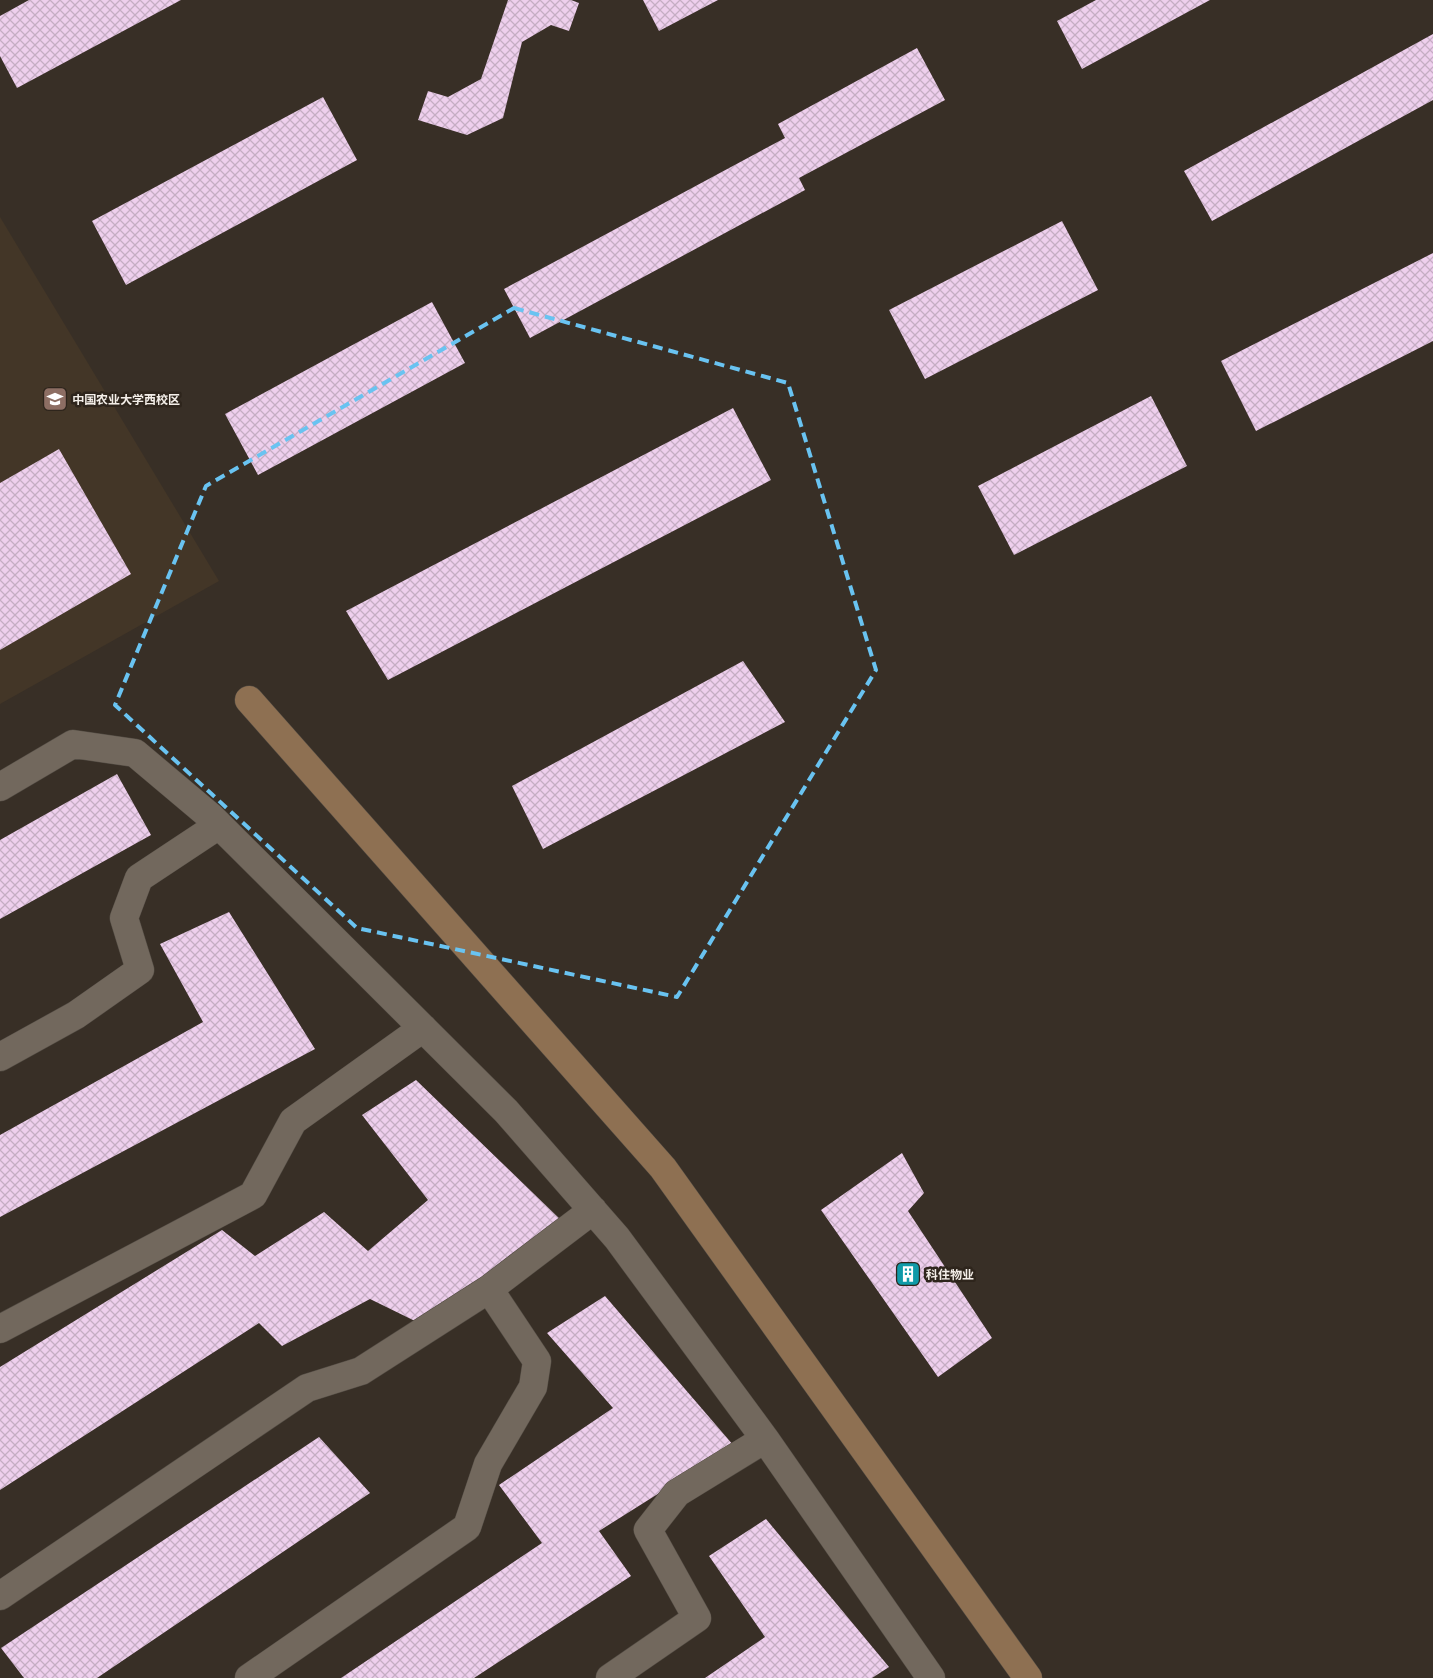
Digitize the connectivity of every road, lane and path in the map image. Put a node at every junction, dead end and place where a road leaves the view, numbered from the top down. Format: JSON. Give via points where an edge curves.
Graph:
{"nodes":[{"id":1,"x":249,"y":700,"type":"dead end"},
{"id":2,"x":0,"y":787,"type":"edge"},
{"id":3,"x":219,"y":825,"type":"junction"},
{"id":4,"x":423,"y":1028,"type":"junction"},
{"id":5,"x":0,"y":1057,"type":"edge"},
{"id":6,"x":593,"y":1210,"type":"junction"},
{"id":7,"x":489,"y":1289,"type":"junction"},
{"id":8,"x":0,"y":1329,"type":"edge"},
{"id":9,"x":765,"y":1439,"type":"junction"},
{"id":10,"x":0,"y":1596,"type":"edge"},
{"id":11,"x":923,"y":1676,"type":"edge"},
{"id":12,"x":249,"y":1678,"type":"edge"},
{"id":13,"x":610,"y":1678,"type":"edge"},
{"id":14,"x":1028,"y":1678,"type":"edge"}],
"edges":[{"from":1,"to":14,"type":"street","via":[[663,1168]]},
{"from":2,"to":3,"type":"street","via":[[73,744],[135,752]]},
{"from":3,"to":4,"type":"street"},
{"from":3,"to":5,"type":"street","via":[[140,878],[124,918],[140,970],[76,1015]]},
{"from":4,"to":6,"type":"street","via":[[506,1111]]},
{"from":4,"to":8,"type":"street","via":[[293,1121],[253,1196]]},
{"from":6,"to":7,"type":"street"},
{"from":6,"to":9,"type":"street"},
{"from":7,"to":10,"type":"street","via":[[360,1371],[307,1388]]},
{"from":7,"to":12,"type":"street","via":[[537,1361],[533,1387],[488,1464],[468,1527]]},
{"from":9,"to":11,"type":"street"},
{"from":9,"to":13,"type":"street","via":[[677,1494],[648,1530],[697,1618]]}]}
